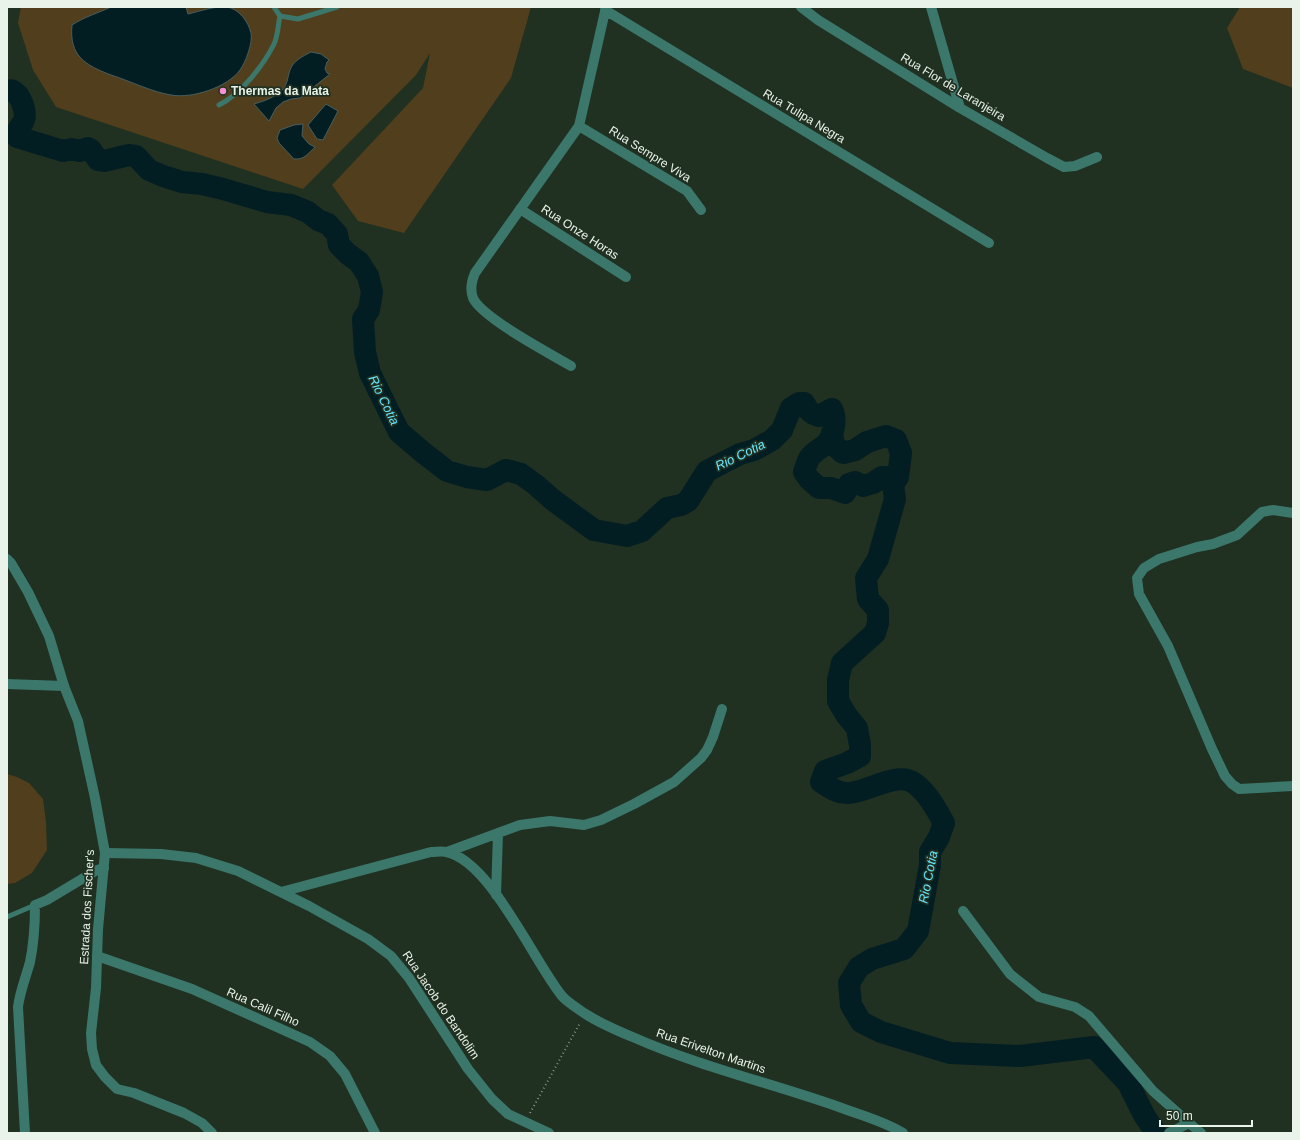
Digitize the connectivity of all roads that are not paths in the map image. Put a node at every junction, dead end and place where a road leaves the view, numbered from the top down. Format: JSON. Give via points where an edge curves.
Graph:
{"nodes":[{"id":1,"x":274,"y":7,"type":"edge"},
{"id":2,"x":337,"y":7,"type":"edge"},
{"id":3,"x":931,"y":7,"type":"edge"},
{"id":4,"x":605,"y":8,"type":"edge"},
{"id":5,"x":803,"y":8,"type":"edge"},
{"id":6,"x":280,"y":16,"type":"junction"},
{"id":7,"x":219,"y":105,"type":"dead end"},
{"id":8,"x":960,"y":108,"type":"junction"},
{"id":9,"x":579,"y":126,"type":"junction"},
{"id":10,"x":1097,"y":157,"type":"dead end"},
{"id":11,"x":520,"y":209,"type":"junction"},
{"id":12,"x":701,"y":210,"type":"dead end"},
{"id":13,"x":989,"y":243,"type":"dead end"},
{"id":14,"x":626,"y":277,"type":"dead end"},
{"id":15,"x":571,"y":366,"type":"dead end"},
{"id":16,"x":1293,"y":513,"type":"edge"},
{"id":17,"x":7,"y":558,"type":"edge"},
{"id":18,"x":7,"y":684,"type":"edge"},
{"id":19,"x":64,"y":686,"type":"junction"},
{"id":20,"x":722,"y":709,"type":"dead end"},
{"id":21,"x":1293,"y":786,"type":"edge"},
{"id":22,"x":498,"y":833,"type":"junction"},
{"id":23,"x":447,"y":852,"type":"junction"},
{"id":24,"x":105,"y":853,"type":"junction"},
{"id":25,"x":104,"y":868,"type":"junction"},
{"id":26,"x":281,"y":892,"type":"junction"},
{"id":27,"x":496,"y":895,"type":"junction"},
{"id":28,"x":35,"y":906,"type":"junction"},
{"id":29,"x":963,"y":911,"type":"dead end"},
{"id":30,"x":7,"y":916,"type":"edge"},
{"id":31,"x":97,"y":956,"type":"junction"},
{"id":32,"x":1189,"y":1123,"type":"junction"},
{"id":33,"x":25,"y":1133,"type":"edge"},
{"id":34,"x":212,"y":1133,"type":"edge"},
{"id":35,"x":375,"y":1133,"type":"edge"},
{"id":36,"x":549,"y":1133,"type":"edge"},
{"id":37,"x":903,"y":1133,"type":"edge"},
{"id":38,"x":1169,"y":1133,"type":"edge"},
{"id":39,"x":1201,"y":1133,"type":"edge"}],
"edges":[{"from":1,"to":6,"type":"lane"},
{"from":2,"to":6,"type":"lane","via":[[298,19]]},
{"from":3,"to":8,"type":"street"},
{"from":4,"to":9,"type":"street"},
{"from":4,"to":13,"type":"street","name":"Rua Tulipa Negra"},
{"from":5,"to":8,"type":"street","name":"Rua Flor de Laranjeira","via":[[818,20]]},
{"from":6,"to":7,"type":"lane","via":[[275,43],[253,77]]},
{"from":8,"to":10,"type":"street","name":"Rua Flor de Laranjeira","via":[[1064,167],[1075,166]]},
{"from":9,"to":11,"type":"street"},
{"from":9,"to":12,"type":"street","name":"Rua Sempre Viva","via":[[687,191]]},
{"from":11,"to":14,"type":"street","name":"Rua Onze Horas"},
{"from":11,"to":15,"type":"street","via":[[475,274],[472,280],[473,298],[482,309],[509,329]]},
{"from":16,"to":21,"type":"street","via":[[1273,510],[1262,512],[1237,535],[1159,559],[1144,568],[1137,578],[1139,594],[1168,646],[1225,776],[1239,788]]},
{"from":17,"to":19,"type":"street","name":"Estrada dos Fischer's","via":[[28,592],[49,636]]},
{"from":18,"to":19,"type":"street"},
{"from":19,"to":24,"type":"street","name":"Estrada dos Fischer's","via":[[78,721]]},
{"from":20,"to":22,"type":"street","via":[[707,750],[701,758],[674,782],[656,793],[593,823],[584,825],[534,822]]},
{"from":22,"to":23,"type":"street"},
{"from":22,"to":27,"type":"street"},
{"from":23,"to":26,"type":"street","via":[[431,852]]},
{"from":23,"to":27,"type":"street","name":"Rua Erivelton Martins","via":[[467,861]]},
{"from":24,"to":25,"type":"street","name":"Estrada dos Fischer's"},
{"from":24,"to":26,"type":"street","name":"Rua Jacob do Bandolim","via":[[161,854],[196,858],[238,871]]},
{"from":25,"to":28,"type":"street"},
{"from":25,"to":31,"type":"street","name":"Estrada dos Fischer's"},
{"from":26,"to":36,"type":"street","name":"Rua Jacob do Bandolim","via":[[368,939],[391,956],[410,978],[468,1069],[492,1099],[508,1114]]},
{"from":27,"to":37,"type":"street","name":"Rua Erivelton Martins","via":[[563,997],[585,1014],[668,1053],[816,1099]]},
{"from":28,"to":30,"type":"lane"},
{"from":28,"to":33,"type":"street","via":[[30,962],[18,1007]]},
{"from":29,"to":32,"type":"street","via":[[1010,974],[1039,997],[1075,1007],[1089,1016],[1154,1091]]},
{"from":31,"to":34,"type":"street","name":"Estrada dos Fischer's","via":[[91,1034],[96,1065],[117,1089],[134,1093],[184,1114],[202,1123]]},
{"from":31,"to":35,"type":"street","name":"Rua Calil Filho","via":[[192,990],[310,1042],[330,1056],[345,1074]]},
{"from":32,"to":38,"type":"street"},
{"from":32,"to":39,"type":"street"}]}
